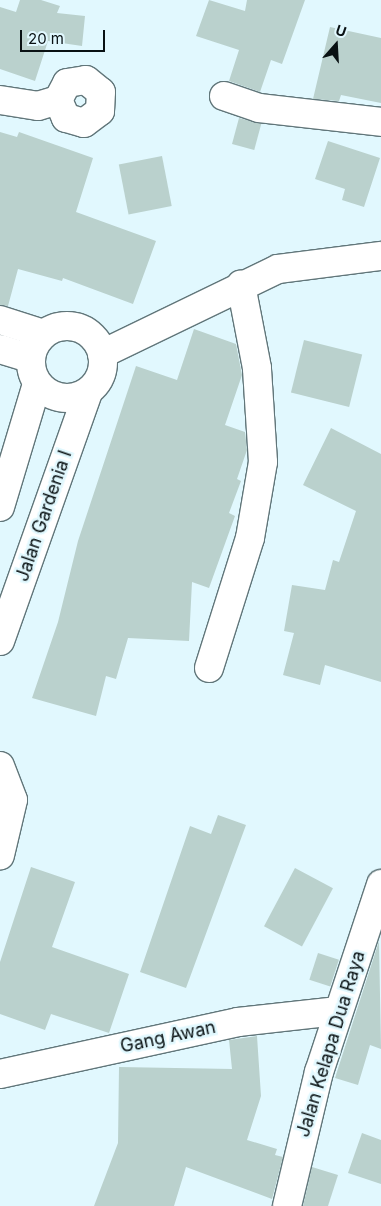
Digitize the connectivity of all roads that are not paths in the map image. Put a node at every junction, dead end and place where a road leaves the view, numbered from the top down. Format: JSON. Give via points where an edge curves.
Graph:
{"nodes":[{"id":1,"x":224,"y":96,"type":"dead end"},
{"id":2,"x":0,"y":100,"type":"edge"},
{"id":3,"x":58,"y":100,"type":"dead end"},
{"id":4,"x":381,"y":122,"type":"edge"},
{"id":5,"x":381,"y":256,"type":"edge"},
{"id":6,"x":242,"y":285,"type":"junction"},
{"id":7,"x":0,"y":320,"type":"edge"},
{"id":8,"x":44,"y":334,"type":"junction"},
{"id":9,"x":0,"y":349,"type":"edge"},
{"id":10,"x":102,"y":354,"type":"junction"},
{"id":11,"x":30,"y":358,"type":"junction"},
{"id":12,"x":37,"y":384,"type":"junction"},
{"id":13,"x":88,"y":392,"type":"junction"},
{"id":14,"x":0,"y":507,"type":"edge"},
{"id":15,"x":0,"y":641,"type":"edge"},
{"id":16,"x":209,"y":668,"type":"dead end"},
{"id":17,"x":0,"y":766,"type":"edge"},
{"id":18,"x":0,"y":855,"type":"edge"},
{"id":19,"x":381,"y":884,"type":"edge"},
{"id":20,"x":376,"y":911,"type":"edge"},
{"id":21,"x":338,"y":1011,"type":"junction"},
{"id":22,"x":0,"y":1074,"type":"edge"},
{"id":23,"x":287,"y":1206,"type":"edge"}],
"edges":[{"from":1,"to":4,"type":"street","via":[[259,108]]},
{"from":2,"to":3,"type":"street","via":[[32,107]]},
{"from":5,"to":6,"type":"street","via":[[304,263]]},
{"from":6,"to":10,"type":"street"},
{"from":6,"to":16,"type":"street","via":[[258,377],[264,441],[262,477],[258,508],[239,580]]},
{"from":7,"to":8,"type":"street"},
{"from":8,"to":10,"type":"street","via":[[57,327],[79,329],[96,341]]},
{"from":8,"to":11,"type":"street"},
{"from":9,"to":11,"type":"street"},
{"from":10,"to":13,"type":"street","via":[[98,382]]},
{"from":11,"to":12,"type":"street"},
{"from":12,"to":13,"type":"street","via":[[61,398],[75,398]]},
{"from":12,"to":14,"type":"street"},
{"from":13,"to":15,"type":"street","name":"Jalan Gardenia I"},
{"from":17,"to":18,"type":"street","via":[[12,800]]},
{"from":19,"to":20,"type":"street","name":"Jalan Kelapa Dua Raya"},
{"from":20,"to":21,"type":"street","name":"Jalan Kelapa Dua Raya"},
{"from":21,"to":22,"type":"street","name":"Gang Awan","via":[[238,1022]]},
{"from":21,"to":23,"type":"street","name":"Jalan Kelapa Dua Raya"}]}
